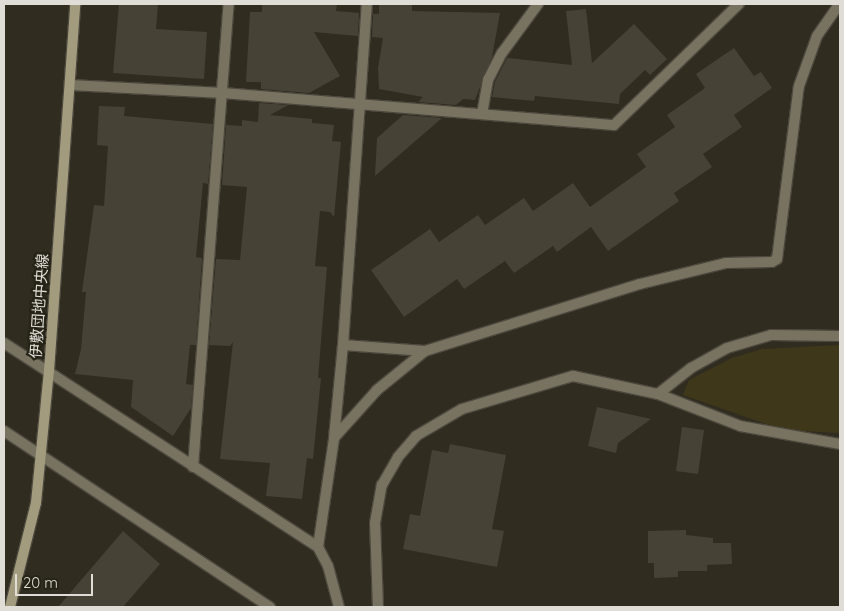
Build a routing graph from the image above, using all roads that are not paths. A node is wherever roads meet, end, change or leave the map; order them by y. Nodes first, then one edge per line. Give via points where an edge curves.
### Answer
1 (75, 4) edge
2 (229, 4) edge
3 (367, 4) edge
4 (538, 4) edge
5 (739, 4) edge
6 (839, 4) edge
7 (70, 85) junction
8 (223, 93) junction
9 (360, 104) junction
10 (482, 114) junction
11 (840, 336) edge
12 (4, 343) edge
13 (343, 346) junction
14 (425, 351) junction
15 (49, 372) junction
16 (658, 394) junction
17 (4, 432) edge
18 (334, 438) junction
19 (840, 444) edge
20 (41, 456) junction
21 (193, 467) junction
22 (318, 546) junction
23 (10, 607) edge
24 (270, 607) edge
25 (339, 607) edge
26 (378, 607) edge

1 - 7 street, 伊敷団地中央線
2 - 8 street
3 - 9 street
4 - 10 street via 502,52 488,80
5 - 10 street via 614,125
6 - 14 street via 817,36 799,86 777,259 772,262 726,263 640,284
7 - 8 street
7 - 15 street, 伊敷団地中央線
8 - 9 street
8 - 21 street
9 - 10 street
9 - 13 street
11 - 16 street via 771,335 727,348 691,368
12 - 15 street
13 - 14 street
13 - 18 street
14 - 18 street via 377,390
15 - 20 street, 伊敷団地中央線
15 - 21 street
16 - 19 street via 740,426
16 - 26 street via 573,376 462,409 416,436 398,457 382,485 376,523
17 - 20 street
18 - 22 street
20 - 23 street, 伊敷団地中央線 via 36,503
20 - 24 street
21 - 22 street
22 - 25 street via 328,566

